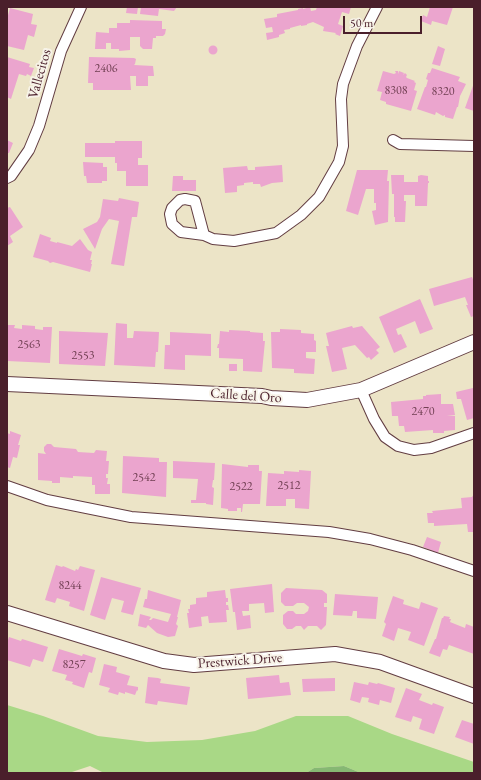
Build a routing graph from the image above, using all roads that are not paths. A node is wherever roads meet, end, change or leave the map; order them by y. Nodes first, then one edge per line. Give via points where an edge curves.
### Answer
1 (81, 7) edge
2 (377, 7) edge
3 (393, 140) dead end
4 (474, 146) edge
5 (7, 178) edge
6 (204, 235) dead end
7 (474, 342) edge
8 (7, 384) edge
9 (361, 390) junction
10 (474, 433) edge
11 (7, 486) edge
12 (474, 571) edge
13 (7, 613) edge
14 (474, 696) edge

1 - 5 street, Vallecitos via 61,51 39,126 29,150
2 - 6 street via 357,46 343,84 343,146 339,162 319,197 301,215 276,233 234,241 213,239
3 - 4 street via 400,144
7 - 9 street, Calle del Oro
8 - 9 street, Calle del Oro via 306,400
9 - 10 street via 385,437 398,446 414,450 431,448
11 - 12 street via 47,500 131,517 329,532 370,539
13 - 14 street, Prestwick Drive via 164,661 194,666 335,654 380,662

